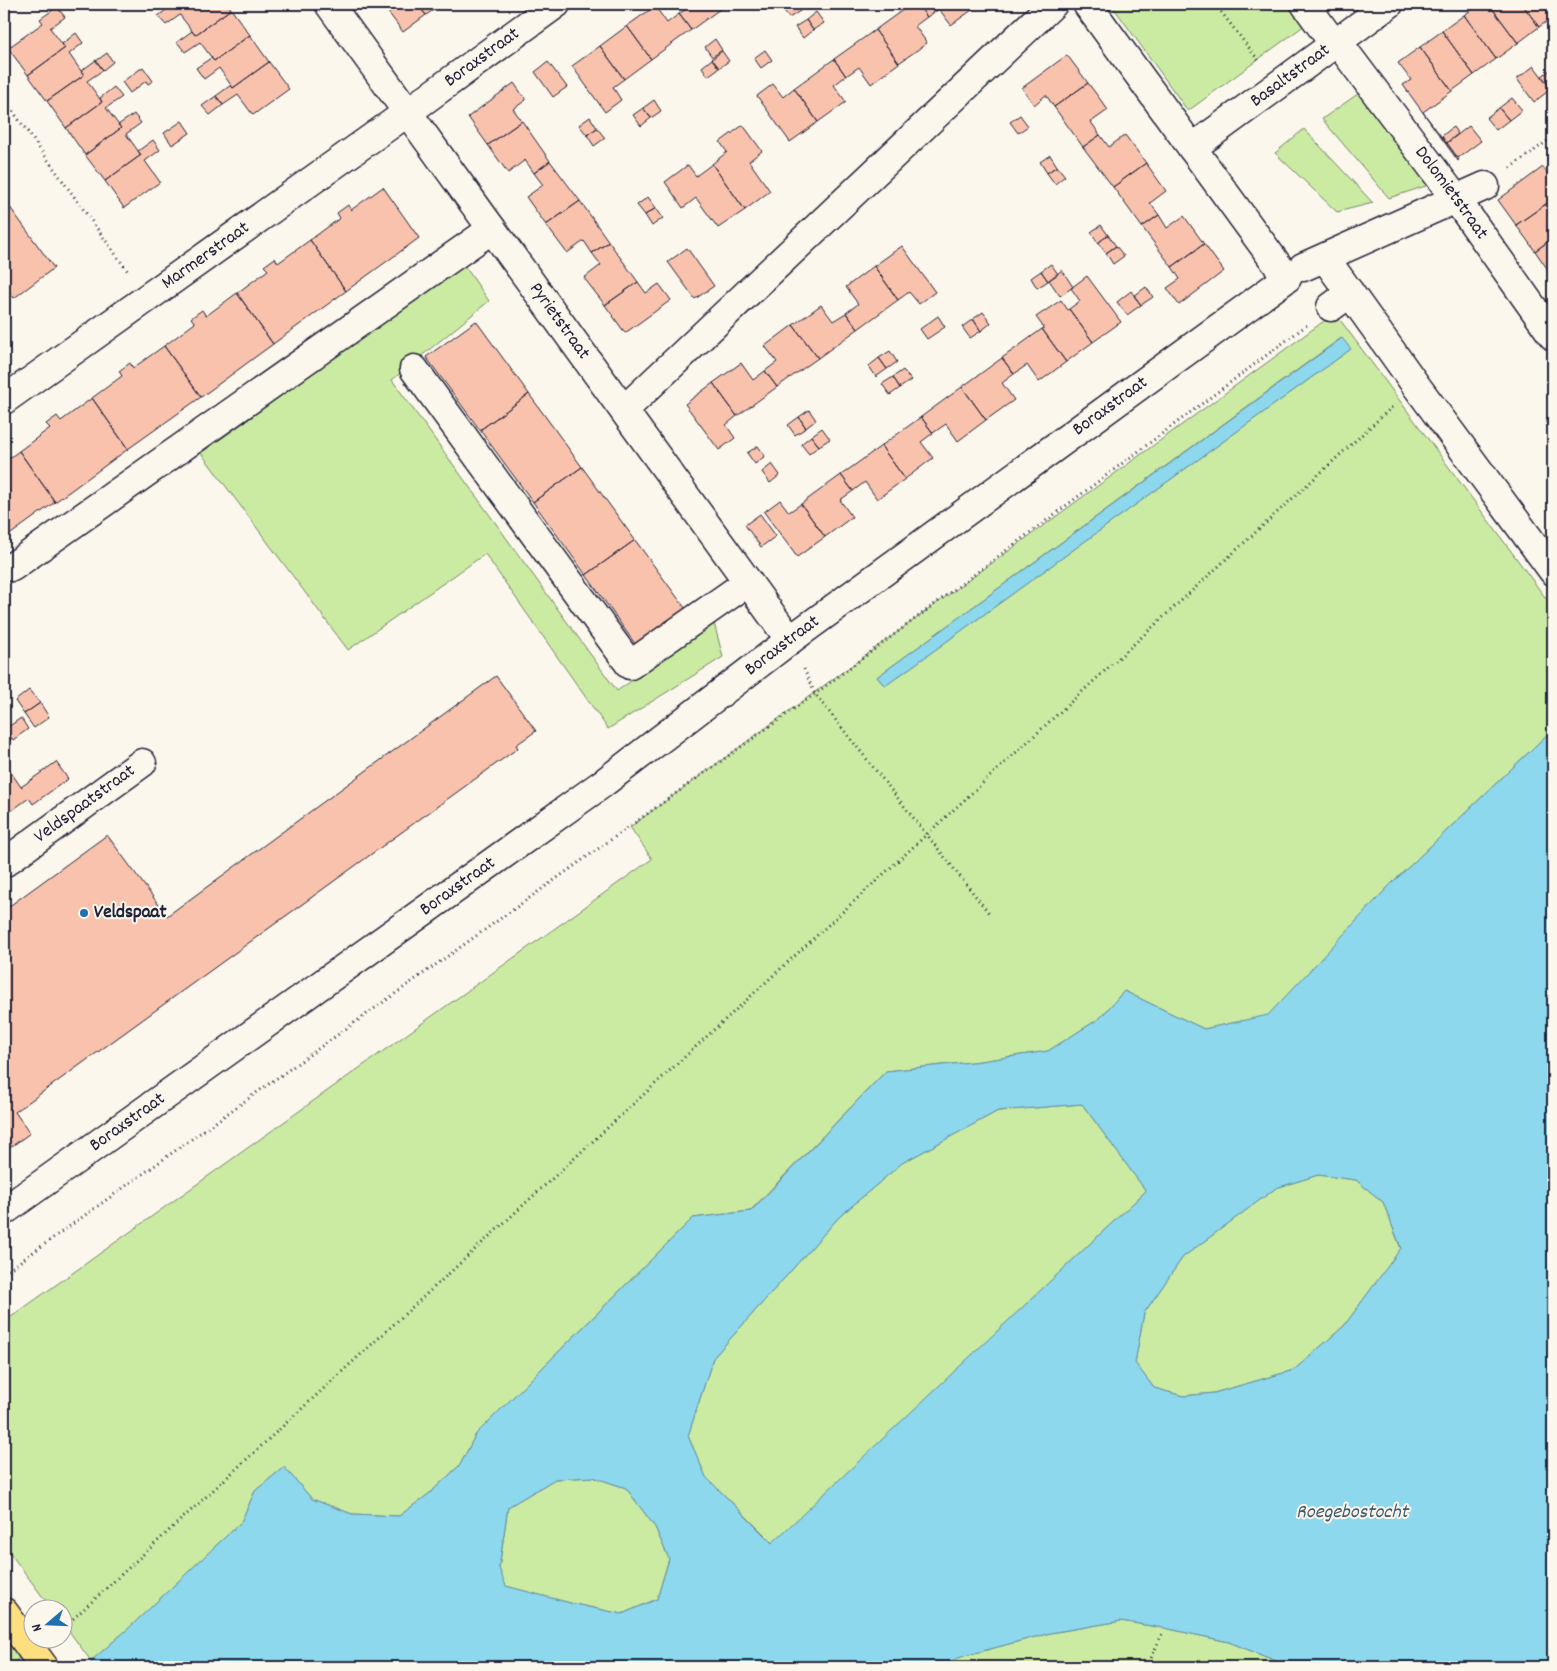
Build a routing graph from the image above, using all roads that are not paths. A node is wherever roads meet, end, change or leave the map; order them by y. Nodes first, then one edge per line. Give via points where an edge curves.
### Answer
1 (329, 4) edge
2 (556, 4) edge
3 (1053, 4) edge
4 (1087, 4) edge
5 (1305, 4) edge
6 (1389, 4) edge
7 (1340, 48) junction
8 (408, 112) junction
9 (1192, 148) junction
10 (1486, 186) road end
11 (1456, 199) junction
12 (492, 229) junction
13 (1553, 336) edge
14 (414, 369) dead end
15 (4, 400) edge
16 (624, 410) junction
17 (12, 567) dead end
18 (1553, 571) edge
19 (748, 582) junction
20 (790, 640) junction
21 (142, 763) dead end
22 (4, 863) edge
23 (4, 1211) edge
24 (4, 1612) edge
25 (44, 1667) edge

1 - 8 street, Pyrietstraat
2 - 8 street, Boraxstraat
3 - 16 street
4 - 9 street, Boraxstraat
5 - 7 street, Dolomietstraat
6 - 7 street, Basaltstraat
7 - 9 street, Basaltstraat via 1277,86
7 - 11 street, Dolomietstraat
8 - 12 street, Pyrietstraat
8 - 15 street, Marmerstraat
9 - 20 street, Boraxstraat via 1287,278
10 - 11 street
11 - 13 street, Dolomietstraat
11 - 18 street via 1314,263 1408,391
12 - 16 street, Pyrietstraat
12 - 17 street
14 - 19 street via 630,665
16 - 19 street, Pyrietstraat
19 - 20 street, Pyrietstraat
20 - 23 street, Boraxstraat via 602,784
21 - 22 street, Veldspaatstraat
24 - 25 main road

